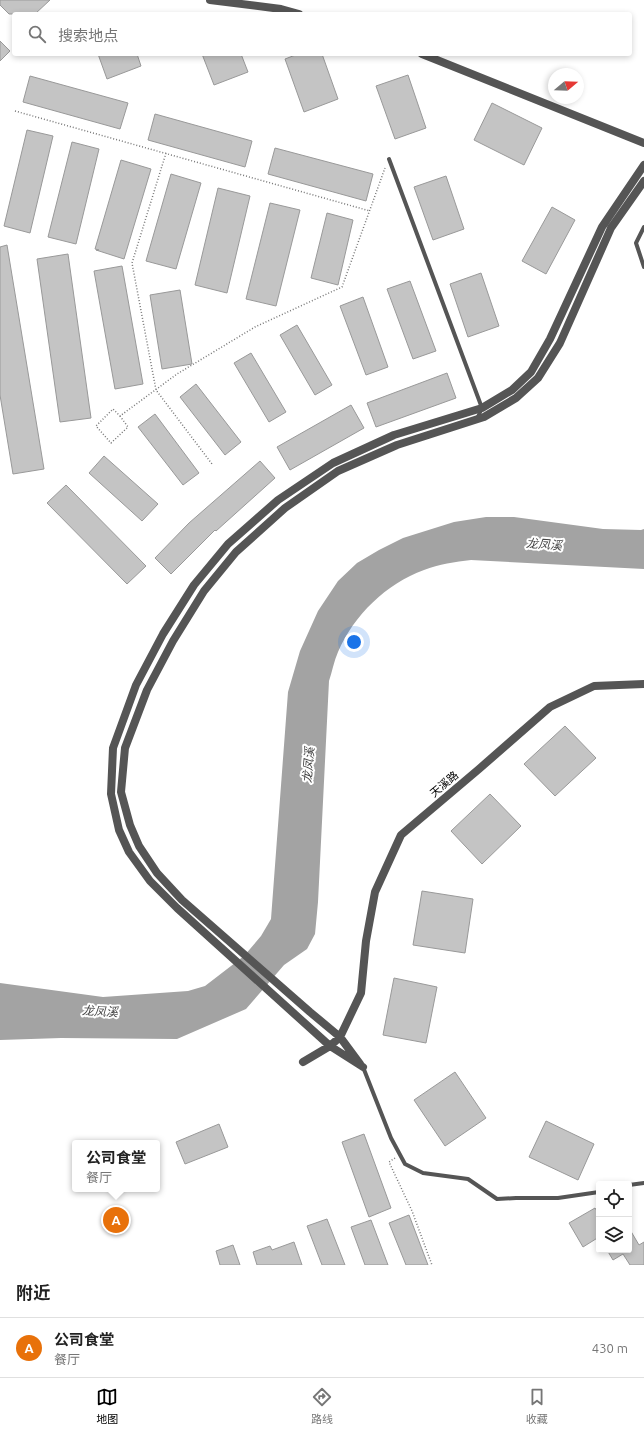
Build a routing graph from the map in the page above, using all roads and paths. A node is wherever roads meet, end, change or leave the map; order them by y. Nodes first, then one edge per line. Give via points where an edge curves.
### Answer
1 (210, 0) edge
2 (292, 12) edge
3 (427, 56) edge
4 (15, 111) dead end
5 (644, 143) edge
6 (166, 153) junction
7 (389, 159) joint
8 (644, 165) edge
9 (644, 182) edge
10 (370, 211) junction
11 (644, 227) edge
12 (644, 267) edge
13 (156, 390) junction
14 (482, 408) junction
15 (493, 412) junction
16 (120, 416) junction
17 (477, 420) junction
18 (212, 464) dead end
19 (644, 684) edge
20 (340, 1037) junction
21 (330, 1046) junction
22 (303, 1062) dead end
23 (363, 1067) junction
24 (400, 1156) junction
25 (644, 1182) edge
26 (632, 1184) edge
27 (596, 1192) edge
28 (432, 1265) edge

1 - 2 street
3 - 5 street
4 - 6 path
6 - 10 path
6 - 13 path via 132,263
7 - 10 path
7 - 14 lane
8 - 14 street via 602,227 550,339 531,372 512,390
9 - 15 street via 611,228 560,343 538,378 516,398
10 - 13 path via 342,287 255,327
11 - 12 lane via 636,243
13 - 16 path
13 - 18 path
14 - 15 lane
14 - 17 lane
14 - 21 street via 394,435 333,463 278,500 233,539 194,585 164,634 136,685 113,748 111,794 119,830 129,852 150,881
15 - 17 street
16 - 16 path via 113,409 96,426 111,443 128,427
17 - 20 street via 397,445 338,472 285,508 236,552 204,591 173,642 147,690 125,748 121,792 139,846 158,873 182,900
19 - 20 street, 天溪路 via 594,686 550,707 401,835 376,892 366,941 361,993
20 - 21 street
20 - 23 street
21 - 22 street
21 - 23 street
23 - 24 lane
24 - 27 lane via 404,1164 423,1174 468,1179 497,1199 558,1198
24 - 28 path via 388,1162 412,1211
25 - 26 lane

